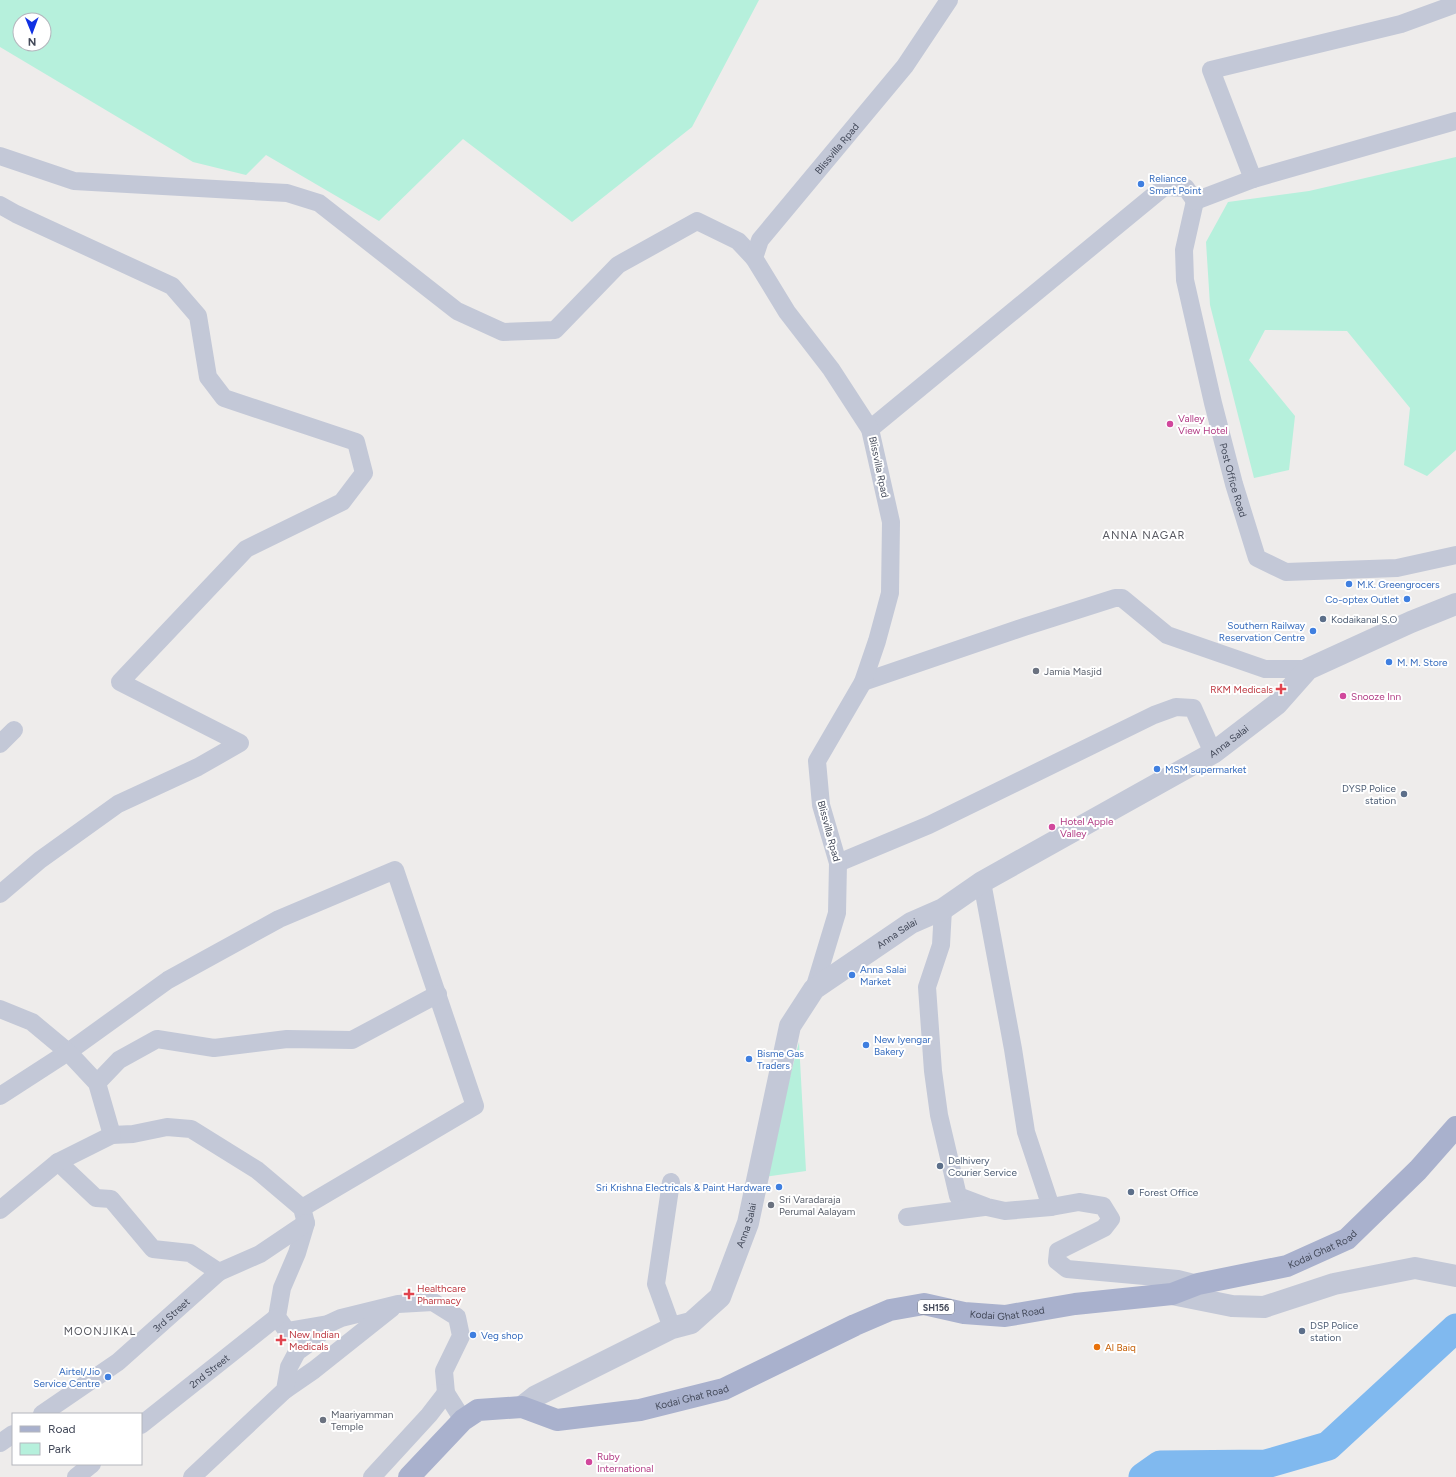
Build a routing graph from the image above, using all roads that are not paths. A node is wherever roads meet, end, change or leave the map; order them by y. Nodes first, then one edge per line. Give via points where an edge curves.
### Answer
1 (949, 0) edge
2 (1456, 4) edge
3 (1456, 121) edge
4 (0, 156) edge
5 (1253, 179) junction
6 (1195, 201) junction
7 (0, 204) edge
8 (754, 258) junction
9 (870, 429) junction
10 (1456, 555) edge
11 (1456, 604) edge
12 (1308, 669) junction
13 (863, 682) junction
14 (14, 730) dead end
15 (0, 744) edge
16 (1213, 753) junction
17 (838, 863) junction
18 (982, 882) junction
19 (0, 894) edge
20 (943, 909) junction
21 (814, 989) junction
22 (438, 994) junction
23 (0, 1009) edge
24 (68, 1052) junction
25 (97, 1083) junction
26 (0, 1096) edge
27 (1456, 1127) edge
28 (112, 1135) junction
29 (58, 1162) junction
30 (671, 1182) dead end
31 (987, 1207) junction
32 (1051, 1207) junction
33 (0, 1210) edge
34 (304, 1216) junction
35 (907, 1217) dead end
36 (219, 1272) junction
37 (1456, 1276) edge
38 (1198, 1284) junction
39 (1172, 1294) junction
40 (398, 1304) junction
41 (277, 1317) junction
42 (328, 1324) junction
43 (672, 1328) junction
44 (284, 1390) junction
45 (446, 1394) junction
46 (522, 1407) junction
47 (43, 1413) edge
48 (463, 1420) junction
49 (142, 1424) edge
50 (12, 1435) edge
51 (0, 1443) edge
52 (91, 1465) edge
53 (76, 1477) edge
54 (192, 1477) edge
55 (372, 1477) edge
56 (409, 1477) edge

1 - 8 street, Blissvilla Rpad via 905,66 760,240
2 - 5 street via 1401,24 1211,70
3 - 5 street
4 - 8 street via 74,181 287,193 319,202 457,310 503,332 555,330 618,265 697,222 738,241
5 - 6 street
6 - 9 street via 1186,188 1164,187
6 - 10 street, Post Office Road via 1184,250 1185,280 1213,403 1257,558 1286,572 1397,568
7 - 19 street via 16,214 172,286 198,316 208,376 224,398 356,442 364,474 342,502 246,549 120,682 240,743 198,767 118,804 40,860
8 - 9 street, Blissvilla Rpad via 787,312 831,369
9 - 13 street, Blissvilla Rpad via 891,522 890,592
11 - 12 street, Anna Salai via 1410,622
12 - 13 street via 1265,669 1167,635 1122,598 1114,598 1024,626
12 - 16 street, Anna Salai via 1277,704
13 - 17 street, Blissvilla Rpad via 817,761 821,805
14 - 15 street
16 - 17 street via 1193,708 1176,707 1154,715 929,824
16 - 18 street, Anna Salai
17 - 21 street, Blissvilla Rpad via 837,913
18 - 20 street, Anna Salai
18 - 32 street via 1026,1132
20 - 21 street, Anna Salai via 910,923
20 - 31 street via 941,945 927,987 939,1115 958,1196
21 - 43 street, Anna Salai via 790,1026 748,1223 720,1297 691,1323
22 - 24 street via 395,870 279,919 175,976
22 - 25 street via 352,1040 287,1038 214,1048 157,1039 119,1060
22 - 34 street, 3rd Street via 475,1106
23 - 24 street via 32,1022
24 - 25 street
24 - 26 street
25 - 28 street
27 - 38 main road, Kodai Ghat Road / SH156 via 1418,1170 1347,1239 1287,1266
28 - 29 street
28 - 34 street via 133,1134 167,1127 191,1129 257,1170
29 - 33 street
29 - 36 street via 96,1198 111,1199 154,1249 190,1253
30 - 43 street via 656,1284
31 - 32 street via 1005,1210
31 - 35 street
32 - 38 street via 1079,1202 1103,1206 1111,1219 1104,1228 1058,1251 1057,1260 1067,1269 1178,1279
34 - 36 street, 3rd Street via 260,1254
34 - 41 street via 296,1253 282,1288
36 - 47 street, 3rd Street via 118,1362
37 - 39 street via 1415,1268 1334,1284 1264,1307 1232,1306
38 - 39 main road, Kodai Ghat Road / SH156
39 - 46 main road, Kodai Ghat Road / SH156 via 1075,1304 1005,1316 964,1313 924,1304 890,1310 724,1389 640,1410 557,1420
40 - 42 street via 341,1318
40 - 44 street via 314,1370
40 - 45 street via 433,1302 457,1317 461,1336 444,1371
41 - 42 street via 287,1331
41 - 49 street, 2nd Street
42 - 44 street via 315,1339 297,1352 289,1367
43 - 46 street, Anna Salai via 536,1396
44 - 54 street
45 - 48 street
45 - 55 street
46 - 48 main road, Kodai Ghat Road / SH156 via 478,1410
48 - 56 main road, Kodai Ghat Road / SH156
50 - 51 street
52 - 53 street

